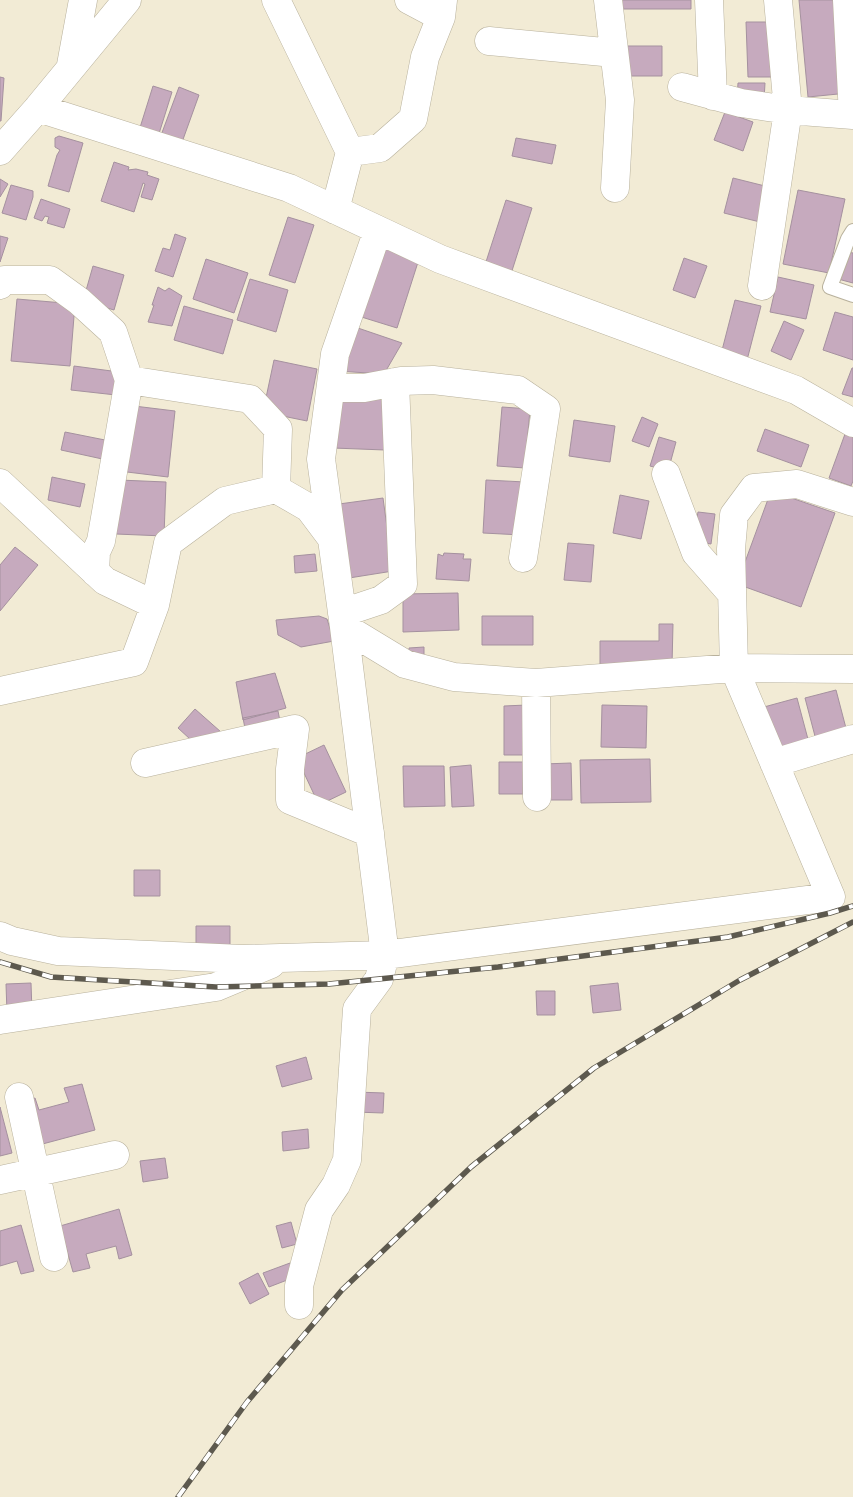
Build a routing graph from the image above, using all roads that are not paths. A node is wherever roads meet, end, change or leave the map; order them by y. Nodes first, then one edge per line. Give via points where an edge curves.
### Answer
1 (83, 0) edge
2 (127, 0) edge
3 (276, 0) edge
4 (409, 0) edge
5 (608, 0) edge
6 (709, 0) edge
7 (778, 0) edge
8 (847, 0) edge
9 (442, 9) edge
10 (489, 41) dead end
11 (614, 53) junction
12 (71, 68) junction
13 (682, 87) dead end
14 (713, 96) junction
15 (38, 108) junction
16 (788, 110) junction
17 (853, 115) edge
18 (0, 151) edge
19 (350, 152) junction
20 (616, 188) dead end
21 (335, 210) junction
22 (378, 230) junction
23 (853, 231) edge
24 (0, 285) edge
25 (762, 286) dead end
26 (853, 295) edge
27 (129, 380) junction
28 (395, 382) junction
29 (331, 388) junction
30 (853, 423) edge
31 (666, 474) dead end
32 (0, 483) edge
33 (276, 489) junction
34 (853, 502) edge
35 (331, 537) junction
36 (523, 558) dead end
37 (95, 572) junction
38 (732, 594) junction
39 (154, 605) junction
40 (343, 620) junction
41 (734, 668) junction
42 (853, 668) edge
43 (536, 683) junction
44 (0, 691) edge
45 (853, 740) edge
46 (145, 763) dead end
47 (774, 763) junction
48 (537, 797) dead end
49 (370, 833) junction
50 (0, 936) edge
51 (386, 955) junction
52 (286, 958) junction
53 (0, 1020) edge
54 (18, 1097) dead end
55 (115, 1155) dead end
56 (36, 1173) junction
57 (0, 1180) edge
58 (54, 1257) dead end
59 (299, 1305) dead end

1 - 12 street
2 - 12 street
3 - 19 street
4 - 9 street
5 - 11 street
6 - 14 street
7 - 16 street
8 - 17 street
9 - 19 street via 425,57 412,119 380,148
10 - 11 street
11 - 20 street via 620,100
12 - 15 street
13 - 14 street
14 - 16 street
15 - 18 street
15 - 21 street via 289,188
16 - 17 street
16 - 25 street
19 - 21 street
21 - 22 street
22 - 29 street via 336,354
22 - 30 street via 440,259 796,390
23 - 26 lane via 830,287
24 - 27 street via 4,280 50,280 79,301 114,332
27 - 33 street via 250,399 278,429
27 - 37 street via 101,541 96,552
28 - 29 street via 364,388
28 - 36 street via 434,380 518,390 546,409
28 - 40 street via 403,584
29 - 35 street via 321,459
31 - 38 street via 696,553
32 - 37 street
33 - 35 street via 309,508
33 - 39 street via 225,501 168,543
34 - 38 street via 797,484 754,488 734,515
35 - 40 street
37 - 39 street via 105,581
38 - 41 street
39 - 44 street via 134,662
40 - 43 street via 405,664 454,677
40 - 49 street
41 - 42 street
41 - 43 street
41 - 47 street
43 - 48 street
45 - 47 street
46 - 49 street via 295,729 290,800
47 - 51 street via 831,897
49 - 51 street
50 - 52 street via 58,951 242,960
51 - 52 street
51 - 59 street via 379,979 357,1009 347,1160 336,1185 319,1210 299,1286
52 - 53 street via 216,987
54 - 56 street
55 - 56 street
56 - 57 street
56 - 58 street

